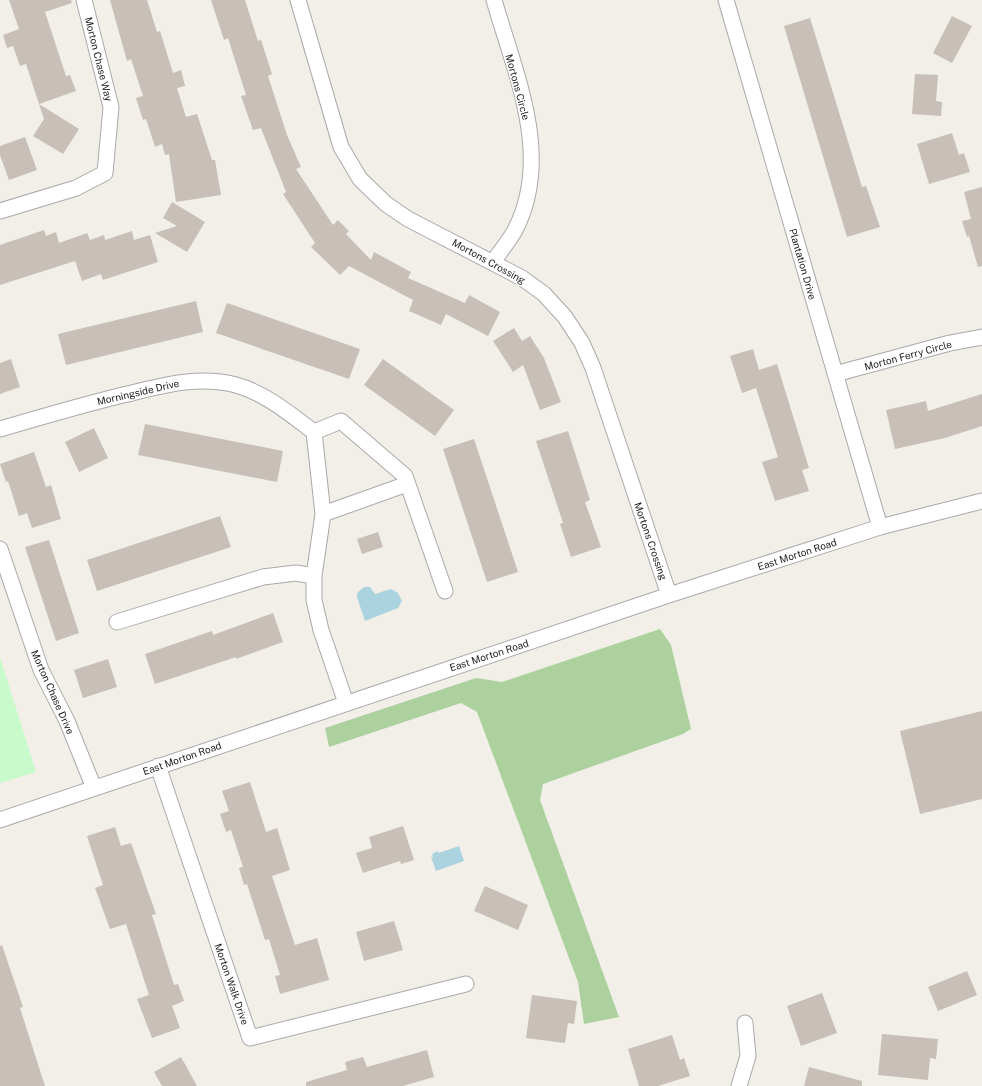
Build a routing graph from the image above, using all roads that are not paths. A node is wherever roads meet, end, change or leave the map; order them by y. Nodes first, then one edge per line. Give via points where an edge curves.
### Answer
1 (84, 0) edge
2 (298, 0) edge
3 (494, 0) edge
4 (726, 0) edge
5 (0, 211) edge
6 (493, 262) junction
7 (982, 337) edge
8 (835, 374) junction
9 (0, 429) edge
10 (314, 432) junction
11 (408, 484) junction
12 (982, 501) edge
13 (323, 514) junction
14 (880, 527) junction
15 (0, 549) edge
16 (314, 576) junction
17 (445, 590) dead end
18 (669, 595) junction
19 (117, 622) dead end
20 (346, 703) junction
21 (158, 766) junction
22 (94, 788) junction
23 (0, 820) edge
24 (466, 984) dead end
25 (745, 1024) dead end
26 (738, 1086) edge

1 - 5 street, Morton Chase Way via 111,108 105,173 76,188
2 - 6 street, Mortons Crossing via 341,147 360,179 386,204 408,219
3 - 6 street, Mortons Circle via 528,118 532,158 528,194 517,224
4 - 8 street, Plantation Drive
6 - 18 street, Mortons Crossing via 544,294 565,317 582,343 593,368
7 - 8 street, Morton Ferry Circle
8 - 14 street, Plantation Drive
9 - 10 street, Morningside Drive via 90,403 176,383 210,380 238,386 256,394 280,406
10 - 11 street via 341,422 404,476
10 - 13 street
11 - 13 street
11 - 17 street
12 - 14 street, East Morton Road
13 - 16 street
14 - 18 street, East Morton Road
15 - 22 street, Morton Chase Drive via 41,670 67,721
16 - 19 street via 296,573 263,577
16 - 20 street via 314,600 321,630
18 - 20 street, East Morton Road
20 - 21 street, East Morton Road
21 - 22 street, East Morton Road
21 - 24 street, Morton Walk Drive via 250,1038
22 - 23 street, East Morton Road
25 - 26 street via 748,1056

